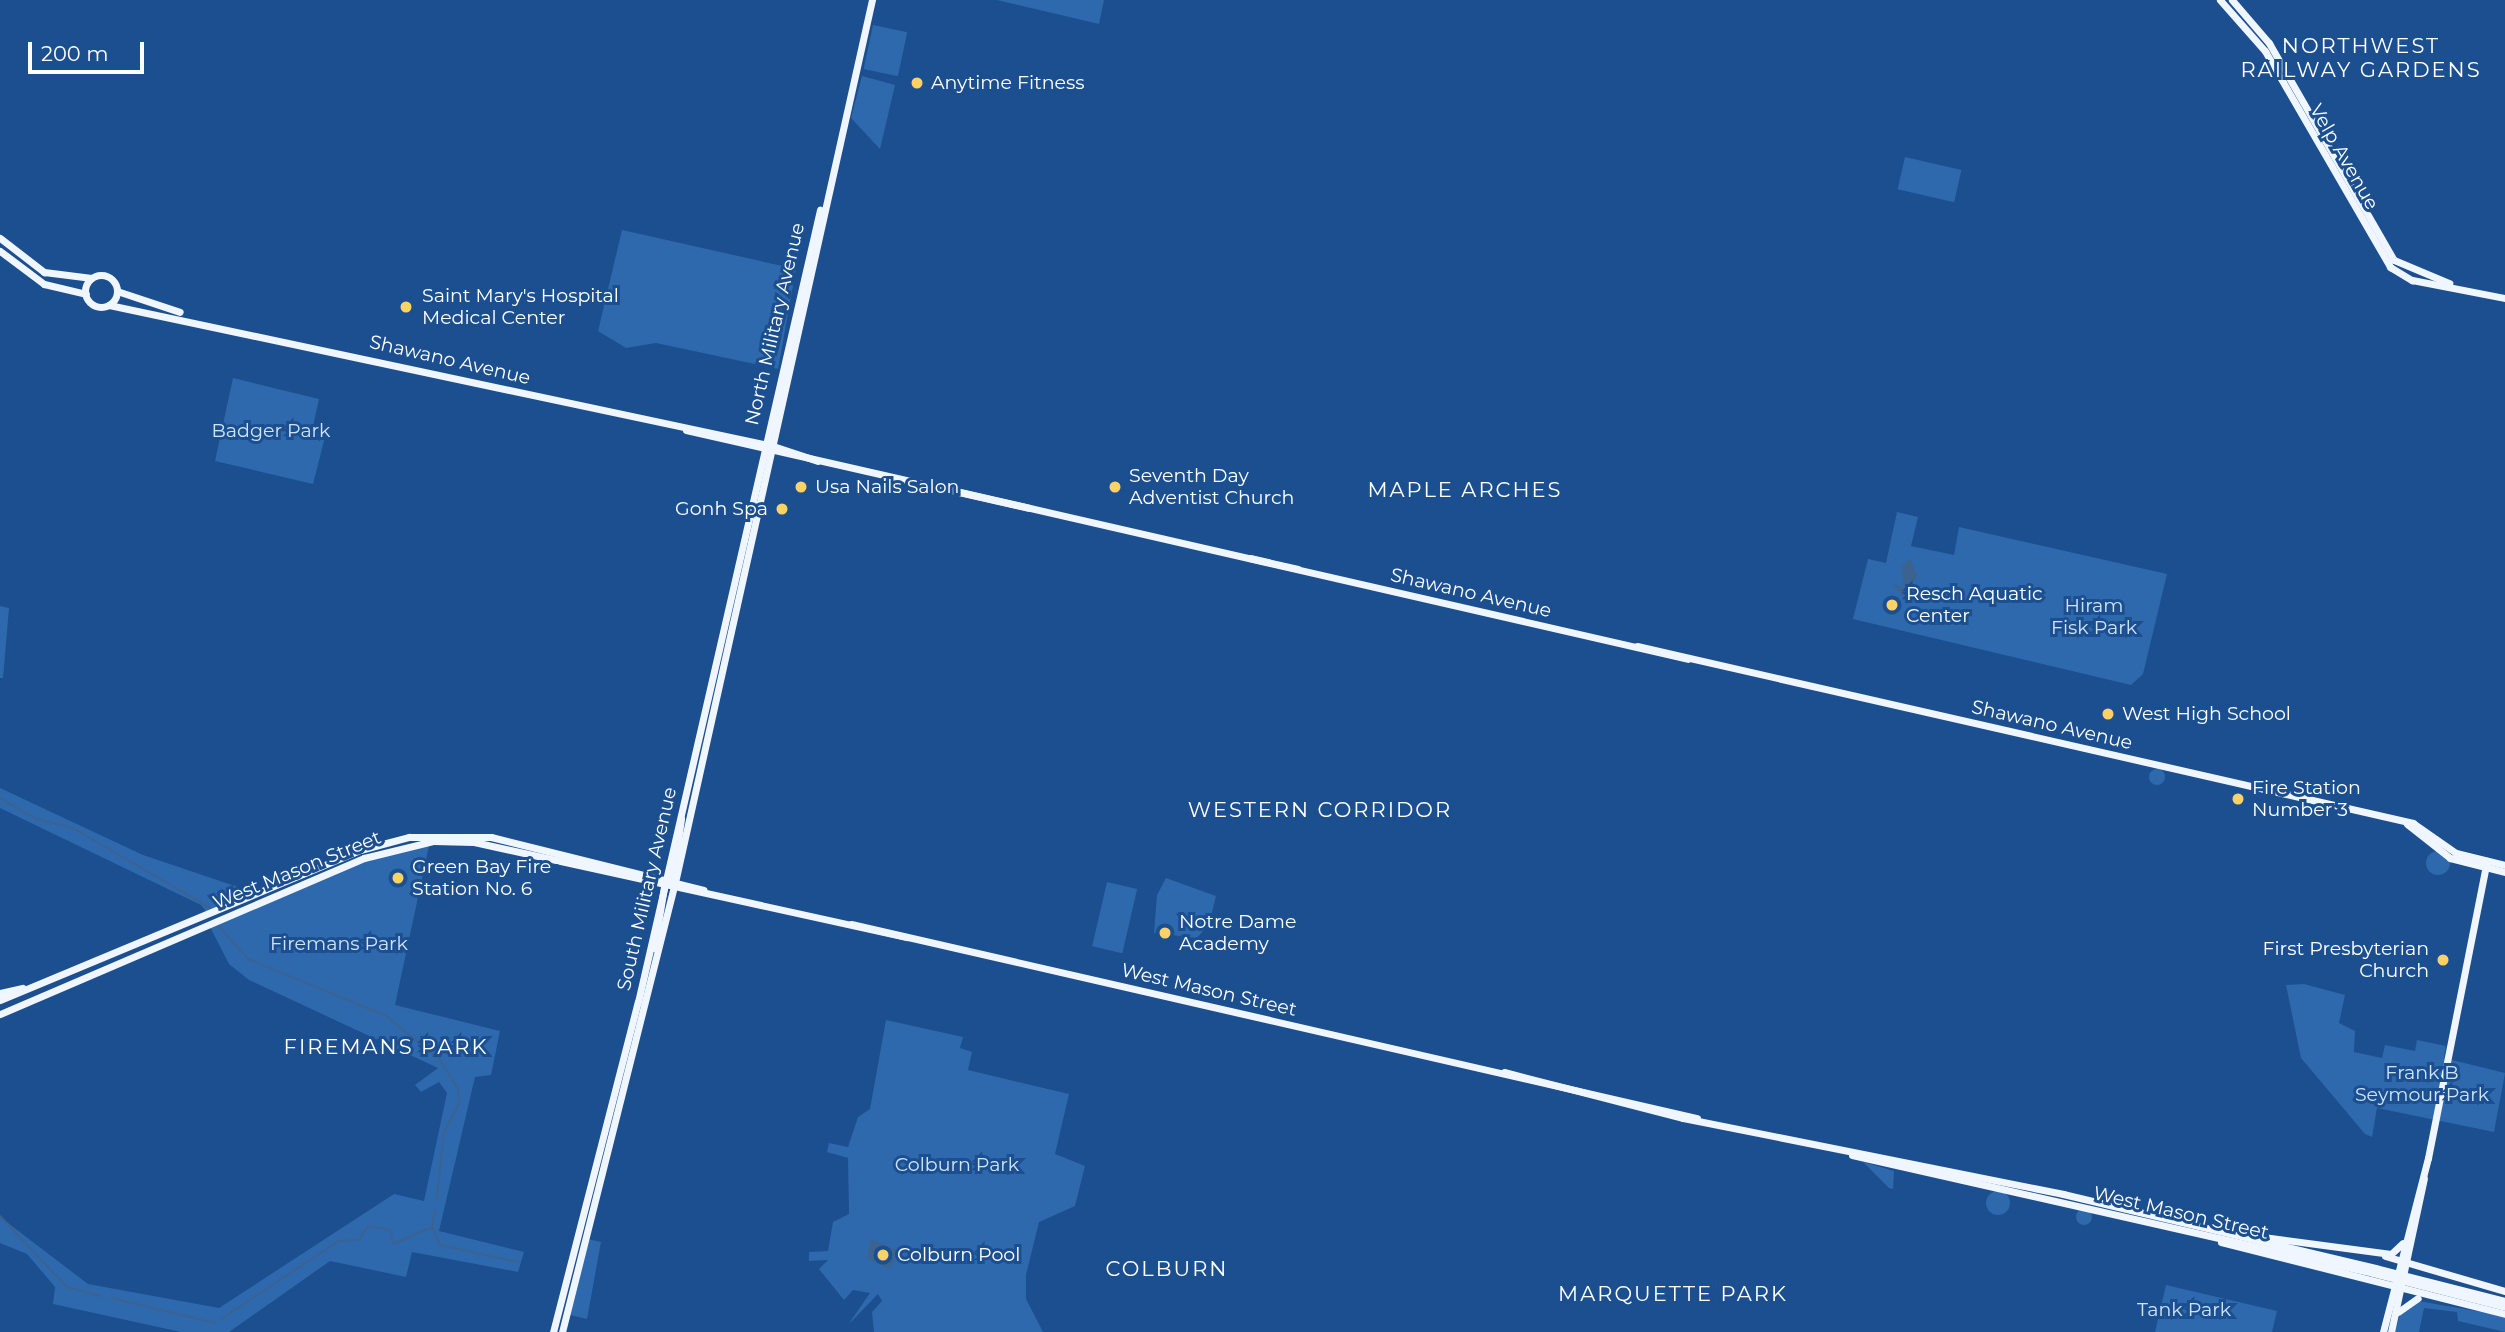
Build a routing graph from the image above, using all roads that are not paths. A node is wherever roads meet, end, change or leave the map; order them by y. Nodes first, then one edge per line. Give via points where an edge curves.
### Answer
1 (872, 0) edge
2 (2220, 0) edge
3 (2232, 0) edge
4 (823, 206) junction
5 (0, 238) edge
6 (0, 251) edge
7 (2390, 262) junction
8 (92, 278) junction
9 (117, 291) junction
10 (86, 294) junction
11 (2505, 298) edge
12 (109, 304) junction
13 (207, 321) junction
14 (768, 448) junction
15 (2486, 864) junction
16 (2505, 865) edge
17 (2505, 872) edge
18 (668, 882) junction
19 (40, 984) junction
20 (0, 993) edge
21 (0, 1000) edge
22 (0, 1014) edge
23 (2424, 1174) junction
24 (2185, 1226) junction
25 (2404, 1242) junction
26 (2359, 1250) junction
27 (2404, 1260) junction
28 (2374, 1270) junction
29 (2397, 1290) junction
30 (2505, 1291) edge
31 (2429, 1298) junction
32 (2505, 1301) edge
33 (2505, 1307) edge
34 (2505, 1314) edge
35 (2394, 1319) junction
36 (554, 1332) edge
37 (562, 1332) edge
38 (2383, 1332) edge
39 (2391, 1332) edge

1 - 4 main road, North Military Avenue
2 - 7 main road, Velp Avenue via 2260,43
3 - 7 main road, Velp Avenue via 2269,43
4 - 14 main road, North Military Avenue
4 - 14 main road, North Military Avenue via 778,381
5 - 8 main road via 44,272
6 - 10 main road via 44,284
7 - 11 main road
8 - 9 main road via 108,276
8 - 10 main road
9 - 12 main road
9 - 13 main road, Shawano Avenue
10 - 12 main road via 94,305
12 - 13 main road, Shawano Avenue
13 - 14 main road, Shawano Avenue
14 - 15 main road, Shawano Avenue via 2407,824 2451,858
14 - 18 main road, South Military Avenue via 683,800
14 - 18 main road, South Military Avenue via 755,523
15 - 16 main road
15 - 17 main road
15 - 23 main road
18 - 19 main road, West Mason Street via 473,834 409,836 360,850
18 - 22 main road, West Mason Street via 474,842 411,844 364,858
18 - 24 main road, West Mason Street
18 - 36 main road, South Military Avenue
18 - 37 main road, South Military Avenue via 652,973
19 - 20 main road
19 - 21 main road, West Mason Street
23 - 25 main road
23 - 27 main road
24 - 26 main road
24 - 28 main road, West Mason Street
24 - 29 main road
25 - 26 main road via 2393,1253
25 - 27 main road
26 - 27 main road
27 - 29 main road
27 - 30 main road
28 - 32 main road, West Mason Street, bridge
28 - 33 main road, West Mason Street, bridge
29 - 31 main road
29 - 35 main road
29 - 38 main road
31 - 34 main road
31 - 35 main road via 2408,1299
35 - 39 main road

